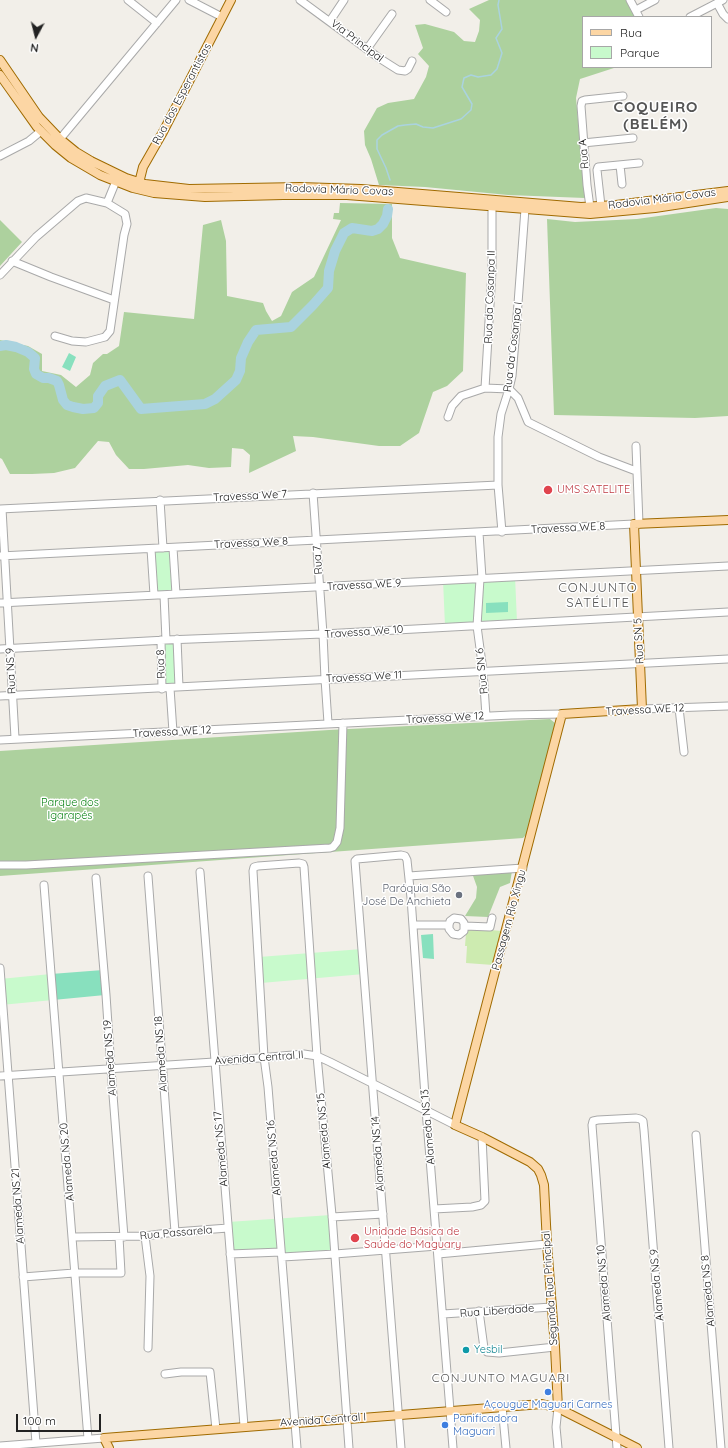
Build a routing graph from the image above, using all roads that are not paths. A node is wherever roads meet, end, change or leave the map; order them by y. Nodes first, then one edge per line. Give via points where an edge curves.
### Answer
1 (128, 0) edge
2 (176, 0) edge
3 (189, 0) edge
4 (231, 0) edge
5 (300, 0) edge
6 (344, 0) edge
7 (430, 0) edge
8 (630, 0) edge
9 (655, 0) edge
10 (720, 2) edge
11 (446, 12) dead end
12 (392, 14) dead end
13 (637, 14) edge
14 (692, 16) edge
15 (222, 17) junction
16 (728, 19) edge
17 (330, 21) junction
18 (157, 23) junction
19 (367, 49) junction
20 (0, 60) edge
21 (412, 61) dead end
22 (0, 75) edge
23 (623, 96) dead end
24 (41, 131) junction
25 (633, 138) dead end
26 (60, 139) junction
27 (583, 143) junction
28 (0, 156) edge
29 (639, 163) dead end
30 (620, 164) junction
31 (116, 181) junction
32 (622, 184) dead end
33 (139, 186) junction
34 (728, 191) edge
35 (728, 197) edge
36 (107, 203) junction
37 (492, 206) junction
38 (601, 206) junction
39 (590, 207) junction
40 (525, 209) junction
41 (12, 261) junction
42 (0, 275) edge
43 (114, 300) junction
44 (55, 336) dead end
45 (485, 388) junction
46 (509, 389) junction
47 (448, 417) dead end
48 (636, 446) dead end
49 (636, 471) junction
50 (498, 485) junction
51 (313, 493) junction
52 (160, 500) junction
53 (1, 509) edge
54 (728, 520) edge
55 (636, 524) junction
56 (502, 532) junction
57 (479, 533) junction
58 (317, 539) junction
59 (163, 548) junction
60 (173, 548) junction
61 (151, 549) junction
62 (2, 556) edge
63 (728, 566) edge
64 (636, 571) junction
65 (481, 579) junction
66 (320, 587) junction
67 (176, 594) junction
68 (154, 595) junction
69 (164, 595) junction
70 (4, 603) edge
71 (728, 612) edge
72 (638, 617) junction
73 (477, 626) junction
74 (323, 634) junction
75 (177, 639) junction
76 (163, 640) junction
77 (10, 648) junction
78 (0, 649) edge
79 (728, 659) edge
80 (640, 663) junction
81 (483, 671) junction
82 (325, 679) junction
83 (179, 687) junction
84 (162, 688) junction
85 (170, 688) junction
86 (12, 695) junction
87 (0, 696) edge
88 (728, 706) edge
89 (679, 708) junction
90 (642, 709) junction
91 (562, 714) junction
92 (486, 716) junction
93 (328, 723) junction
94 (343, 723) junction
95 (173, 732) junction
96 (15, 738) junction
97 (0, 740) edge
98 (684, 752) dead end
99 (356, 860) joint
100 (0, 865) edge
101 (254, 867) joint
102 (523, 868) junction
103 (200, 872) dead end
104 (148, 876) dead end
105 (408, 876) junction
106 (96, 878) dead end
107 (44, 885) dead end
108 (492, 918) dead end
109 (413, 925) junction
110 (449, 925) junction
111 (465, 926) junction
112 (0, 968) edge
113 (317, 1056) junction
114 (264, 1057) junction
115 (214, 1062) junction
116 (162, 1065) junction
117 (110, 1069) junction
118 (60, 1071) junction
119 (4, 1076) edge
120 (373, 1084) junction
121 (426, 1110) junction
122 (595, 1120) joint
123 (455, 1125) junction
124 (696, 1135) dead end
125 (482, 1137) junction
126 (538, 1169) joint
127 (434, 1208) junction
128 (383, 1214) junction
129 (332, 1217) junction
130 (228, 1228) junction
131 (175, 1232) junction
132 (145, 1236) junction
133 (73, 1237) junction
134 (122, 1237) junction
135 (547, 1244) junction
136 (437, 1246) junction
137 (386, 1250) junction
138 (230, 1254) junction
139 (282, 1254) junction
140 (335, 1254) junction
141 (438, 1254) junction
142 (74, 1273) junction
143 (23, 1277) junction
144 (552, 1307) junction
145 (479, 1311) junction
146 (443, 1314) junction
147 (555, 1347) junction
148 (148, 1348) dead end
149 (165, 1374) dead end
150 (502, 1406) junction
151 (558, 1408) junction
152 (450, 1410) junction
153 (398, 1414) junction
154 (347, 1419) junction
155 (294, 1422) junction
156 (244, 1426) junction
157 (216, 1429) junction
158 (104, 1438) junction
159 (116, 1438) junction
160 (617, 1438) junction
161 (88, 1439) junction
162 (36, 1443) junction
163 (48, 1445) edge
164 (0, 1446) edge
165 (109, 1448) edge
166 (112, 1448) edge
167 (297, 1448) edge
168 (349, 1448) edge
169 (401, 1448) edge
170 (453, 1448) edge
171 (506, 1448) edge
172 (558, 1448) edge
173 (618, 1448) edge
174 (637, 1448) edge
175 (669, 1448) edge
176 (721, 1448) edge

1 - 18 street
2 - 18 street
3 - 15 street
4 - 15 main road, Rua dos Esperantistas
5 - 17 street, Via Principal
6 - 17 street
7 - 11 street
8 - 13 street
9 - 13 street
10 - 14 street
10 - 16 street via 723,14
12 - 19 street
15 - 33 main road, Rua dos Esperantistas via 146,161
17 - 19 street, Via Principal
18 - 26 street
19 - 21 street, Via Principal via 400,71 408,69
20 - 26 main road, Rodovia Mário Covas via 39,117
22 - 24 main road, Rodovia Mário Covas
23 - 27 street, Rua A via 582,101
24 - 28 street via 29,141
24 - 31 main road, Rodovia Mário Covas via 71,158
25 - 27 street
26 - 33 main road, Rodovia Mário Covas via 91,161
27 - 39 street, Rua A
29 - 30 street
30 - 32 street
30 - 38 street via 597,170
31 - 33 main road, Rodovia Mário Covas
31 - 36 street
33 - 37 main road, Rodovia Mário Covas via 154,193 192,197 347,195
33 - 39 main road, Rodovia Mário Covas via 189,189 361,189
34 - 38 main road, Rodovia Mário Covas
35 - 40 main road, Rodovia Mário Covas via 590,214
36 - 41 street via 86,198 78,201
36 - 43 street via 122,211 128,224
37 - 40 main road, Rodovia Mário Covas
37 - 45 street, Rua da Cosanpa II via 492,271
38 - 39 main road, Rodovia Mário Covas
40 - 46 street, Rua da Cosanpa I
41 - 42 street
41 - 43 street
43 - 44 street via 110,331 105,337 86,342
45 - 46 street
45 - 47 street via 461,396 452,406
46 - 49 street via 518,398 528,422 599,457
46 - 50 street, Rua da Cosanpa I via 498,431
48 - 49 street
49 - 55 street
50 - 51 street, Travessa We 7
50 - 56 street, Rua da Cosanpa I
51 - 52 street, Travessa We 7
51 - 58 street, Rua 7
52 - 53 street, Travessa We 7
52 - 59 street
53 - 62 street, Rua NS 9
54 - 55 main road
55 - 56 street, Travessa WE 8
55 - 64 main road, Rua SN 5
56 - 57 street, Travessa We 8
57 - 58 street, Travessa We 8
57 - 65 street
58 - 60 street, Travessa We 8
58 - 66 street, Rua 7
59 - 60 street, Travessa We 8
59 - 61 street, Travessa We 8
60 - 67 street
61 - 62 street, Travessa We 8
61 - 68 street
62 - 70 street, Rua NS 9
63 - 64 street, Travessa WE 9
64 - 65 street, Travessa WE 9
64 - 72 main road, Rua SN 5
65 - 66 street, Travessa WE 9
65 - 73 street, Rua SN 6
66 - 67 street, Travessa WE 9
66 - 74 street, Rua 7
67 - 69 street, Travessa WE 9
68 - 69 street, Travessa WE 9
68 - 70 street, Travessa WE 9
69 - 76 street, Rua 8
70 - 77 street, Rua NS 9
71 - 72 street, Travessa We 10
72 - 73 street, Travessa We 10
72 - 80 main road, Rua SN 5
73 - 74 street, Travessa We 10
73 - 81 street, Rua SN 6
74 - 75 street, Travessa We 10
74 - 82 street, Rua 7
75 - 76 street, Travessa We 10
75 - 83 street, Rua 8
76 - 77 street, Travessa We 10
76 - 84 street, Rua 8
77 - 78 street, Travessa We 10
77 - 86 street, Rua NS 9
79 - 80 street, Travessa We 11
80 - 81 street, Travessa We 11
80 - 90 main road, Rua SN 5
81 - 82 street, Travessa We 11
81 - 92 street, Rua SN 6
82 - 83 street, Travessa We 11
82 - 93 street, Rua 7
83 - 85 street, Travessa We 11
84 - 85 street, Travessa We 11
84 - 86 street, Travessa We 11
85 - 95 street, Rua 8
86 - 87 street, Travessa We 11
86 - 96 street, Rua NS 9
88 - 89 street, Travessa WE 12
89 - 90 street, Travessa WE 12
89 - 98 street
90 - 91 main road, Travessa WE 12
91 - 92 street, Travessa We 12
91 - 102 main road, Passagem Rio Xingu
92 - 94 street, Travessa We 12
93 - 94 street, Travessa We 12
93 - 95 street, Travessa WE 12
94 - 100 street via 340,828 337,842 333,847
95 - 96 street, Travessa WE 12
96 - 97 street
99 - 105 street, Alameda NS 13 via 404,855 407,860
99 - 120 street, Alameda NS 14
101 - 113 street, Alameda NS 15 via 299,863 304,866
101 - 114 street, Alameda NS 16
102 - 105 street
102 - 123 main road, Passagem Rio Xingu
103 - 115 street, Alameda NS 17
104 - 116 street, Alameda NS 18
105 - 109 street, Alameda NS 13
106 - 117 street, Alameda NS 19
107 - 118 street, Alameda NS 20
108 - 111 street via 490,927
109 - 110 street
109 - 121 street, Alameda NS 13
110 - 111 street via 450,921 458,916
110 - 111 street via 453,934 459,935
112 - 119 street, Alameda NS 21
113 - 114 street, Avenida Central II via 292,1054
113 - 120 street, Avenida Central II
113 - 129 street, Alameda NS 15
114 - 115 street, Avenida Central II
114 - 139 street, Alameda NS 16
115 - 116 street, Avenida Central II
115 - 130 street, Alameda NS 17
116 - 117 street, Avenida Central II
116 - 131 street, Alameda NS 18
117 - 118 street, Avenida Central II
117 - 134 street, Alameda NS 19
118 - 119 street, Avenida Central II
118 - 133 street, Alameda NS 20
119 - 143 street, Alameda NS 21
120 - 121 street, Avenida Central II
120 - 128 street, Alameda NS 14
121 - 123 street, Avenida Central II
121 - 127 street, Alameda NS 13
122 - 160 street, Alameda NS 10 via 592,1125
122 - 175 street, Alameda NS 9 via 638,1118 643,1122
123 - 125 main road, Avenida Central II
124 - 176 street, Alameda NS 8
125 - 126 main road, Avenida Central II via 530,1162
125 - 127 street via 485,1201 481,1205
126 - 135 main road, Segunda Rua Principal via 543,1180
127 - 136 street, Alameda NS 13
128 - 129 street
128 - 137 street, Alameda NS 14
129 - 140 street, Alameda NS 15
130 - 131 street, Rua Passarela
130 - 138 street, Alameda NS 17
131 - 132 street, Rua Passarela
132 - 134 street, Rua Passarela
132 - 148 street via 150,1276
133 - 134 street, Rua Passarela
133 - 142 street, Alameda NS 20
134 - 142 street, Alameda NS 19 via 121,1273
135 - 141 street
135 - 144 main road, Segunda Rua Principal
136 - 137 street
136 - 141 street, Alameda NS 13
137 - 140 street
137 - 153 street, Alameda NS 14
138 - 139 street
138 - 156 street, Alameda NS 17
139 - 140 street
139 - 155 street, Alameda NS 16
140 - 154 street, Alameda NS 15
141 - 146 street, Alameda NS 13
142 - 143 street
142 - 161 street, Alameda NS 20
143 - 162 street, Alameda NS 21
144 - 145 street, Rua Liberdade
144 - 147 main road, Segunda Rua Principal
145 - 146 street, Rua Liberdade
145 - 147 street via 484,1348 487,1352
146 - 152 street, Alameda NS 13
147 - 151 main road, Segunda Rua Principal
149 - 157 street via 210,1372
150 - 151 main road, Avenida Central I via 542,1404
150 - 152 main road, Avenida Central I
150 - 171 street
151 - 160 main road, Avenida Central I
151 - 172 street
152 - 153 main road, Avenida Central I
152 - 170 street, Alameda NS 13
153 - 154 main road, Avenida Central I
153 - 169 street, Alameda NS 14
154 - 155 main road, Avenida Central I
154 - 168 street, Alameda NS 15
155 - 156 main road, Avenida Central I
155 - 167 street, Alameda NS 16
156 - 157 main road, Avenida Central I
157 - 159 main road, Avenida Central I
158 - 159 main road, Avenida Central I
158 - 161 street, Avenida Central I
158 - 165 main road
159 - 166 main road
160 - 173 street, Alameda NS 10
160 - 174 main road, Avenida Central I
161 - 163 street, Avenida Central I
162 - 163 street, Avenida Central I
162 - 164 street, Avenida Central I

